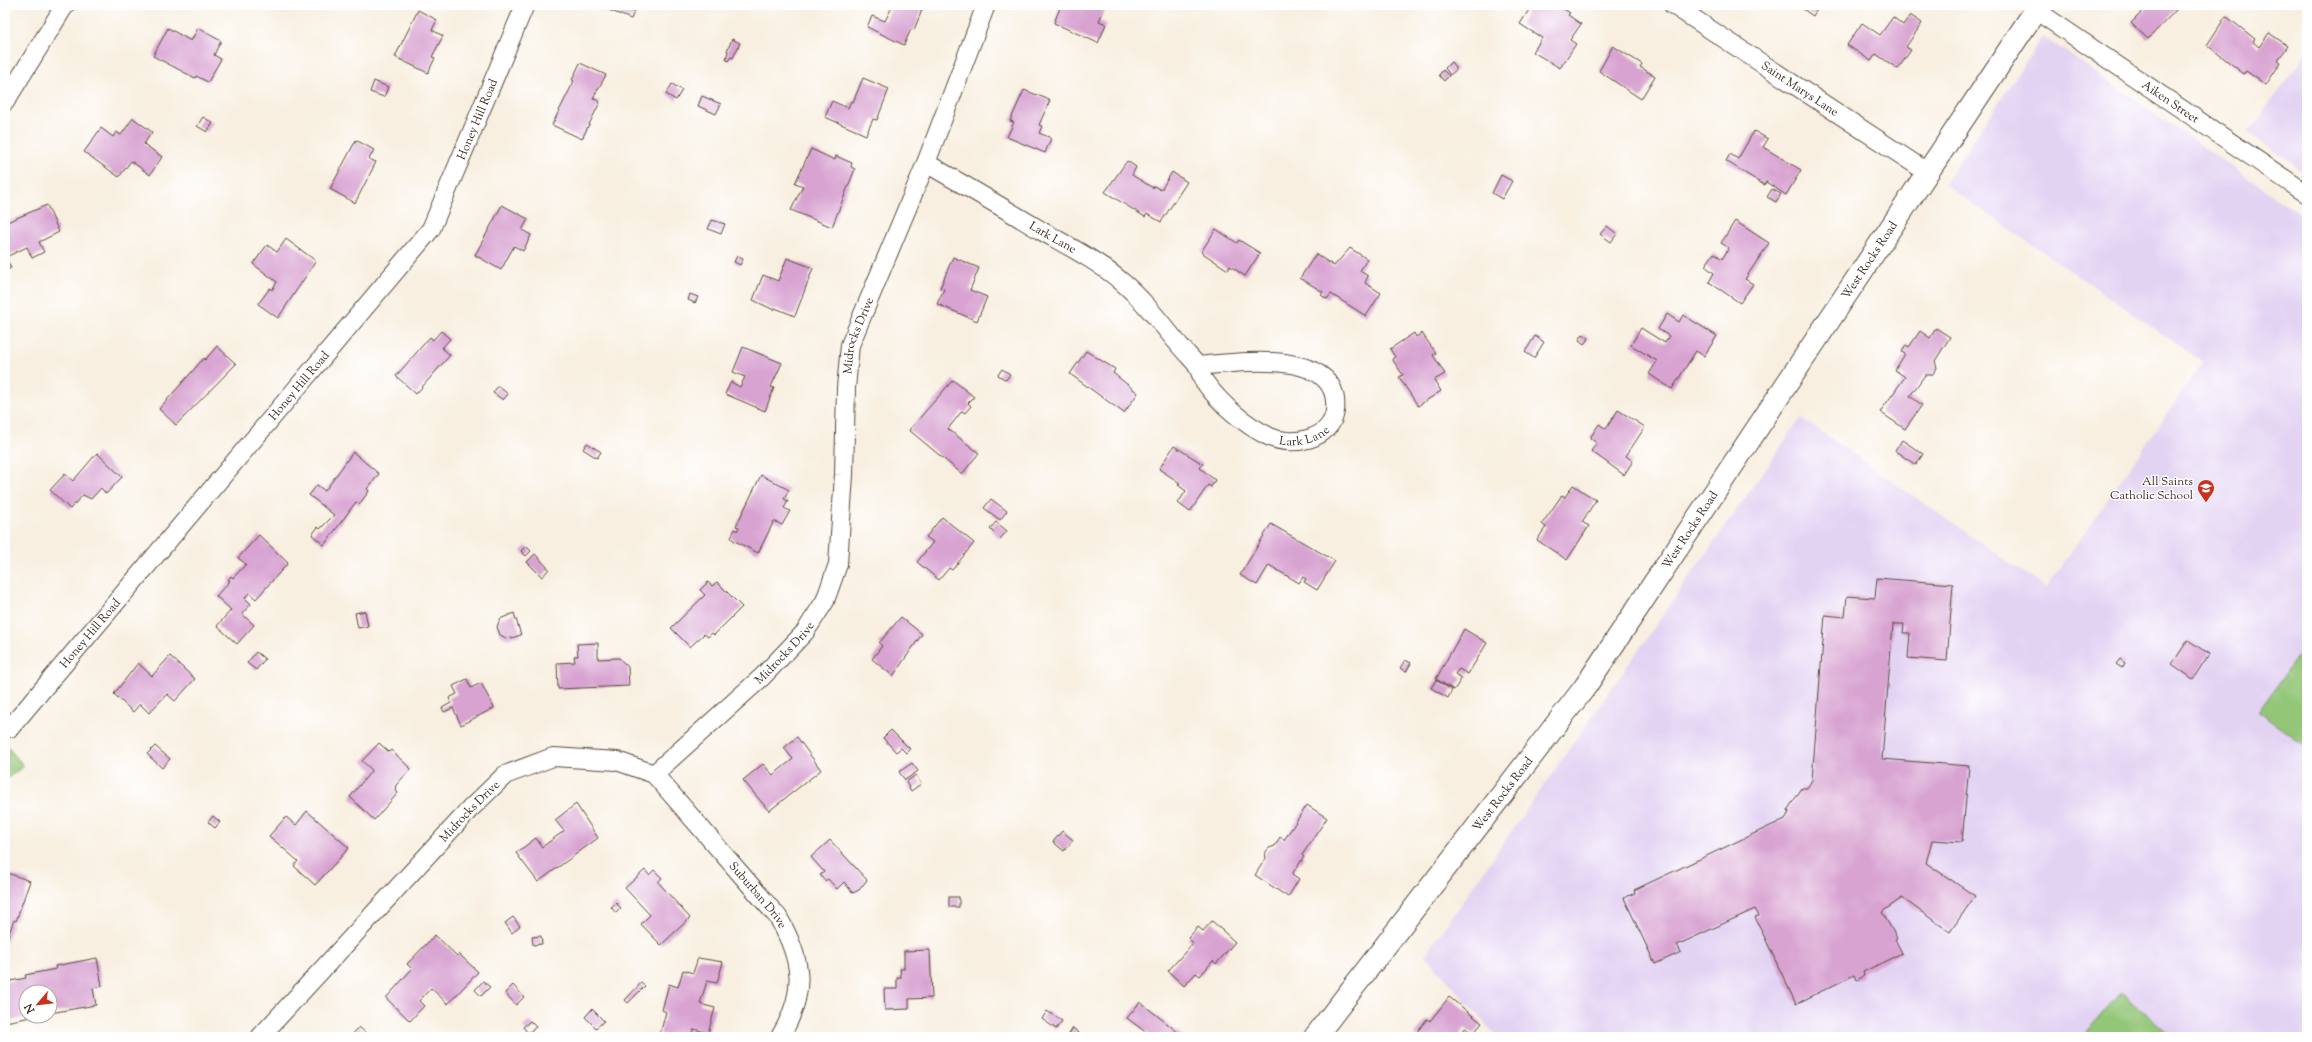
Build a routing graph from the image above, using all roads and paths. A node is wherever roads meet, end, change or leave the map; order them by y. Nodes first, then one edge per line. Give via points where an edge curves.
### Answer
1 (65, 5) edge
2 (525, 5) edge
3 (986, 5) edge
4 (1673, 5) edge
5 (2036, 7) edge
6 (5, 102) edge
7 (926, 163) junction
8 (1927, 172) junction
9 (2307, 194) edge
10 (1197, 366) junction
11 (10, 728) dead end
12 (654, 774) junction
13 (260, 1037) edge
14 (780, 1037) edge
15 (1315, 1037) edge

1 - 6 street
2 - 11 street, Honey Hill Road via 431,229
3 - 7 street, Midrocks Drive
4 - 8 street, Saint Marys Lane
5 - 8 main road, West Rocks Road
5 - 9 street, Aiken Street
7 - 10 street, Lark Lane via 1096,262 1123,282
7 - 12 street, Midrocks Drive via 850,345 838,564 825,601 805,632 762,677
8 - 15 main road, West Rocks Road via 1585,687
10 - 10 street, Lark Lane via 1218,399 1252,427 1271,438 1286,442 1302,441 1328,428 1334,418 1332,389 1324,377 1313,369 1294,364 1260,363
12 - 13 street, Midrocks Drive via 617,761 553,757 505,775 470,809
12 - 14 street, Suburban Drive via 778,917 791,941 800,977 792,1017

